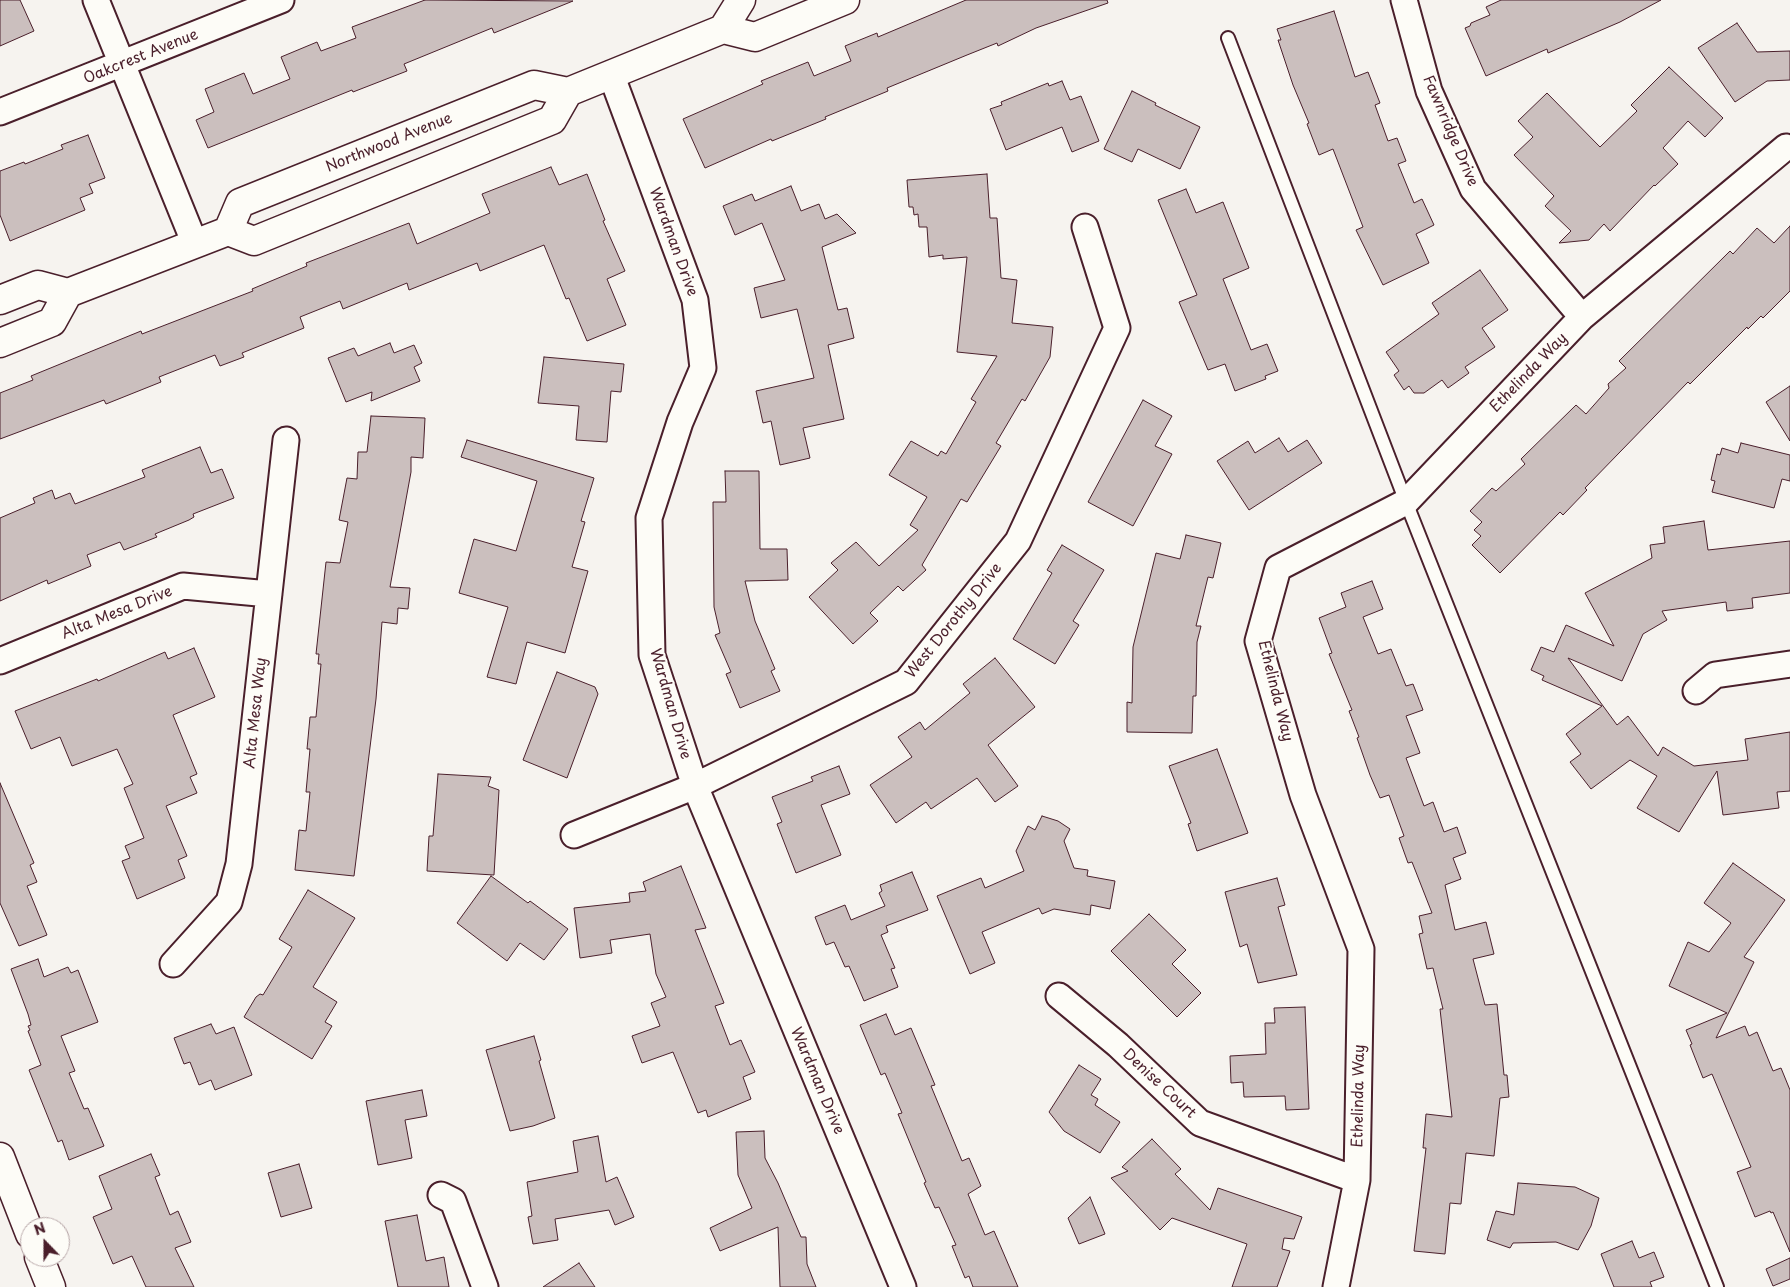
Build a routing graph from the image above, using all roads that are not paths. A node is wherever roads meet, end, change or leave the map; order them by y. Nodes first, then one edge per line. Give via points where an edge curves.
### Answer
1 (96, 0) edge
2 (281, 0) edge
3 (741, 0) edge
4 (845, 0) edge
5 (1404, 0) edge
6 (723, 29) junction
7 (1228, 38) dead end
8 (123, 65) junction
9 (611, 74) junction
10 (568, 92) junction
11 (0, 112) edge
12 (1786, 147) dead end
13 (1085, 227) dead end
14 (228, 231) junction
15 (195, 244) junction
16 (68, 293) junction
17 (0, 300) edge
18 (1582, 317) junction
19 (0, 343) edge
20 (286, 440) dead end
21 (1406, 502) junction
22 (269, 594) junction
23 (0, 661) edge
24 (1790, 664) edge
25 (1696, 691) dead end
26 (695, 786) junction
27 (574, 835) dead end
28 (174, 964) dead end
29 (1059, 996) dead end
30 (0, 1157) edge
31 (1357, 1180) junction
32 (441, 1195) dead end
33 (23, 1217) edge
34 (43, 1267) edge
35 (51, 1287) edge
36 (486, 1287) edge
37 (903, 1287) edge
38 (1336, 1287) edge
39 (1717, 1287) edge

1 - 8 street
2 - 8 street, Oakcrest Avenue
3 - 6 street
4 - 6 street via 755,38
5 - 18 street, Fawnridge Drive via 1429,90 1473,189
6 - 9 street
7 - 21 lane
8 - 11 street, Oakcrest Avenue
8 - 15 street
9 - 10 street
9 - 26 street, Wardman Drive via 695,300 704,368 680,422 649,518 652,655
10 - 14 street via 552,120 254,240
10 - 14 street, Northwood Avenue via 534,85 240,203
12 - 18 street, Ethelinda Way
13 - 26 street, West Dorothy Drive via 1117,328 1018,541 906,682
14 - 15 street
15 - 16 street
16 - 17 street via 38,285
16 - 19 street via 52,322
18 - 21 street, Ethelinda Way
20 - 22 street, Alta Mesa Way
21 - 31 street, Ethelinda Way via 1278,568 1258,640 1303,795 1361,949
21 - 39 lane
22 - 23 street, Alta Mesa Drive via 183,586
22 - 28 street, Alta Mesa Way via 239,864 228,902
24 - 25 street via 1715,674
26 - 27 street, West Dorothy Drive
26 - 37 street, Wardman Drive
29 - 31 street, Denise Court via 1118,1045 1200,1123
30 - 33 street
31 - 38 street, Ethelinda Way
32 - 36 street via 453,1201
34 - 35 street

